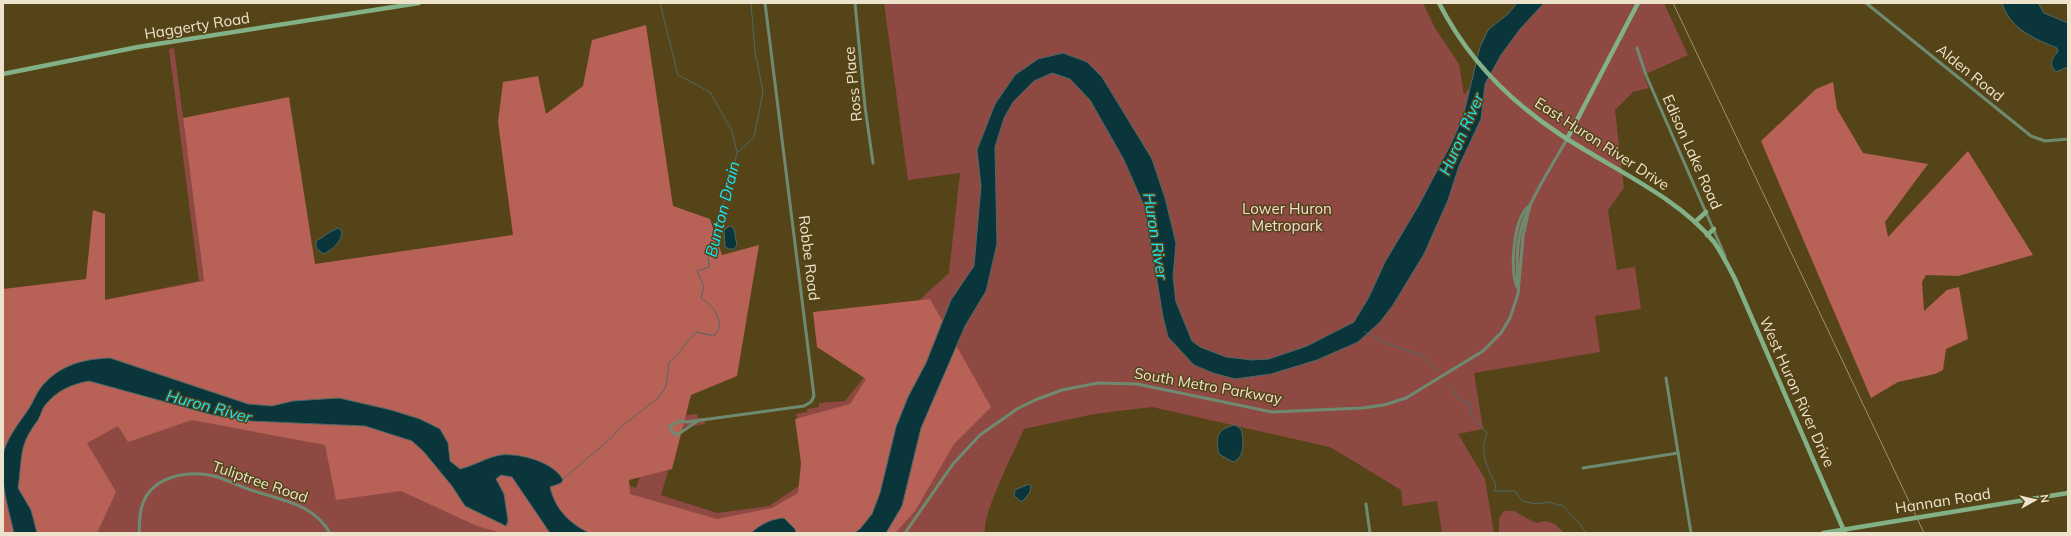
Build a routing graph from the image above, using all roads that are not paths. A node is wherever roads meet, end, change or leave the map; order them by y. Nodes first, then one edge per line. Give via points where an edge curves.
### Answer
1 (419, 3) edge
2 (765, 3) edge
3 (855, 3) edge
4 (1439, 3) edge
5 (1638, 3) edge
6 (1866, 3) edge
7 (1637, 48) dead end
8 (3, 74) edge
9 (1567, 139) junction
10 (2068, 139) edge
11 (873, 163) dead end
12 (1530, 205) junction
13 (1706, 212) junction
14 (1695, 222) junction
15 (1714, 229) junction
16 (1707, 235) junction
17 (1728, 264) junction
18 (1518, 290) junction
19 (1666, 378) dead end
20 (699, 420) junction
21 (1678, 453) junction
22 (1583, 468) dead end
23 (2068, 493) edge
24 (1366, 504) dead end
25 (1844, 531) edge
26 (139, 533) edge
27 (330, 533) edge
28 (905, 533) edge
29 (1370, 533) edge
30 (1691, 533) edge
31 (1823, 533) edge

1 - 8 main road, Haggerty Road via 138,48
2 - 20 street, Robbe Road via 814,396 811,402 804,406
3 - 11 street, Ross Place
4 - 9 main road, East Huron River Drive via 1469,53 1499,86 1532,115
5 - 9 main road
6 - 10 street, Alden Road via 2031,136 2045,141
7 - 13 street, Edison Lake Road via 1646,75
9 - 12 street, South Metro Parkway
9 - 14 main road, East Huron River Drive via 1665,199
12 - 18 street, South Metro Parkway via 1523,236
12 - 18 street, South Metro Parkway via 1521,219 1514,244 1514,269
13 - 14 main road
13 - 15 street, Edison Lake Road
14 - 16 main road, East Huron River Drive
15 - 16 main road
15 - 17 street, Edison Lake Road
16 - 17 main road, East Huron River Drive
17 - 25 main road, West Huron River Drive
18 - 28 street, South Metro Parkway via 1510,318 1488,347 1406,398 1376,407 1272,412 1156,386 1122,383 1080,386 1039,398 998,420 970,444
19 - 21 street
20 - 20 street, Robbe Road via 674,423 670,426 672,432 677,434
21 - 22 street
21 - 30 street
23 - 25 main road, Hannan Road
24 - 29 street
25 - 31 main road, Hannan Road
26 - 27 street, Tuliptree Road via 142,504 153,487 173,477 196,474 220,478 300,505 318,518

